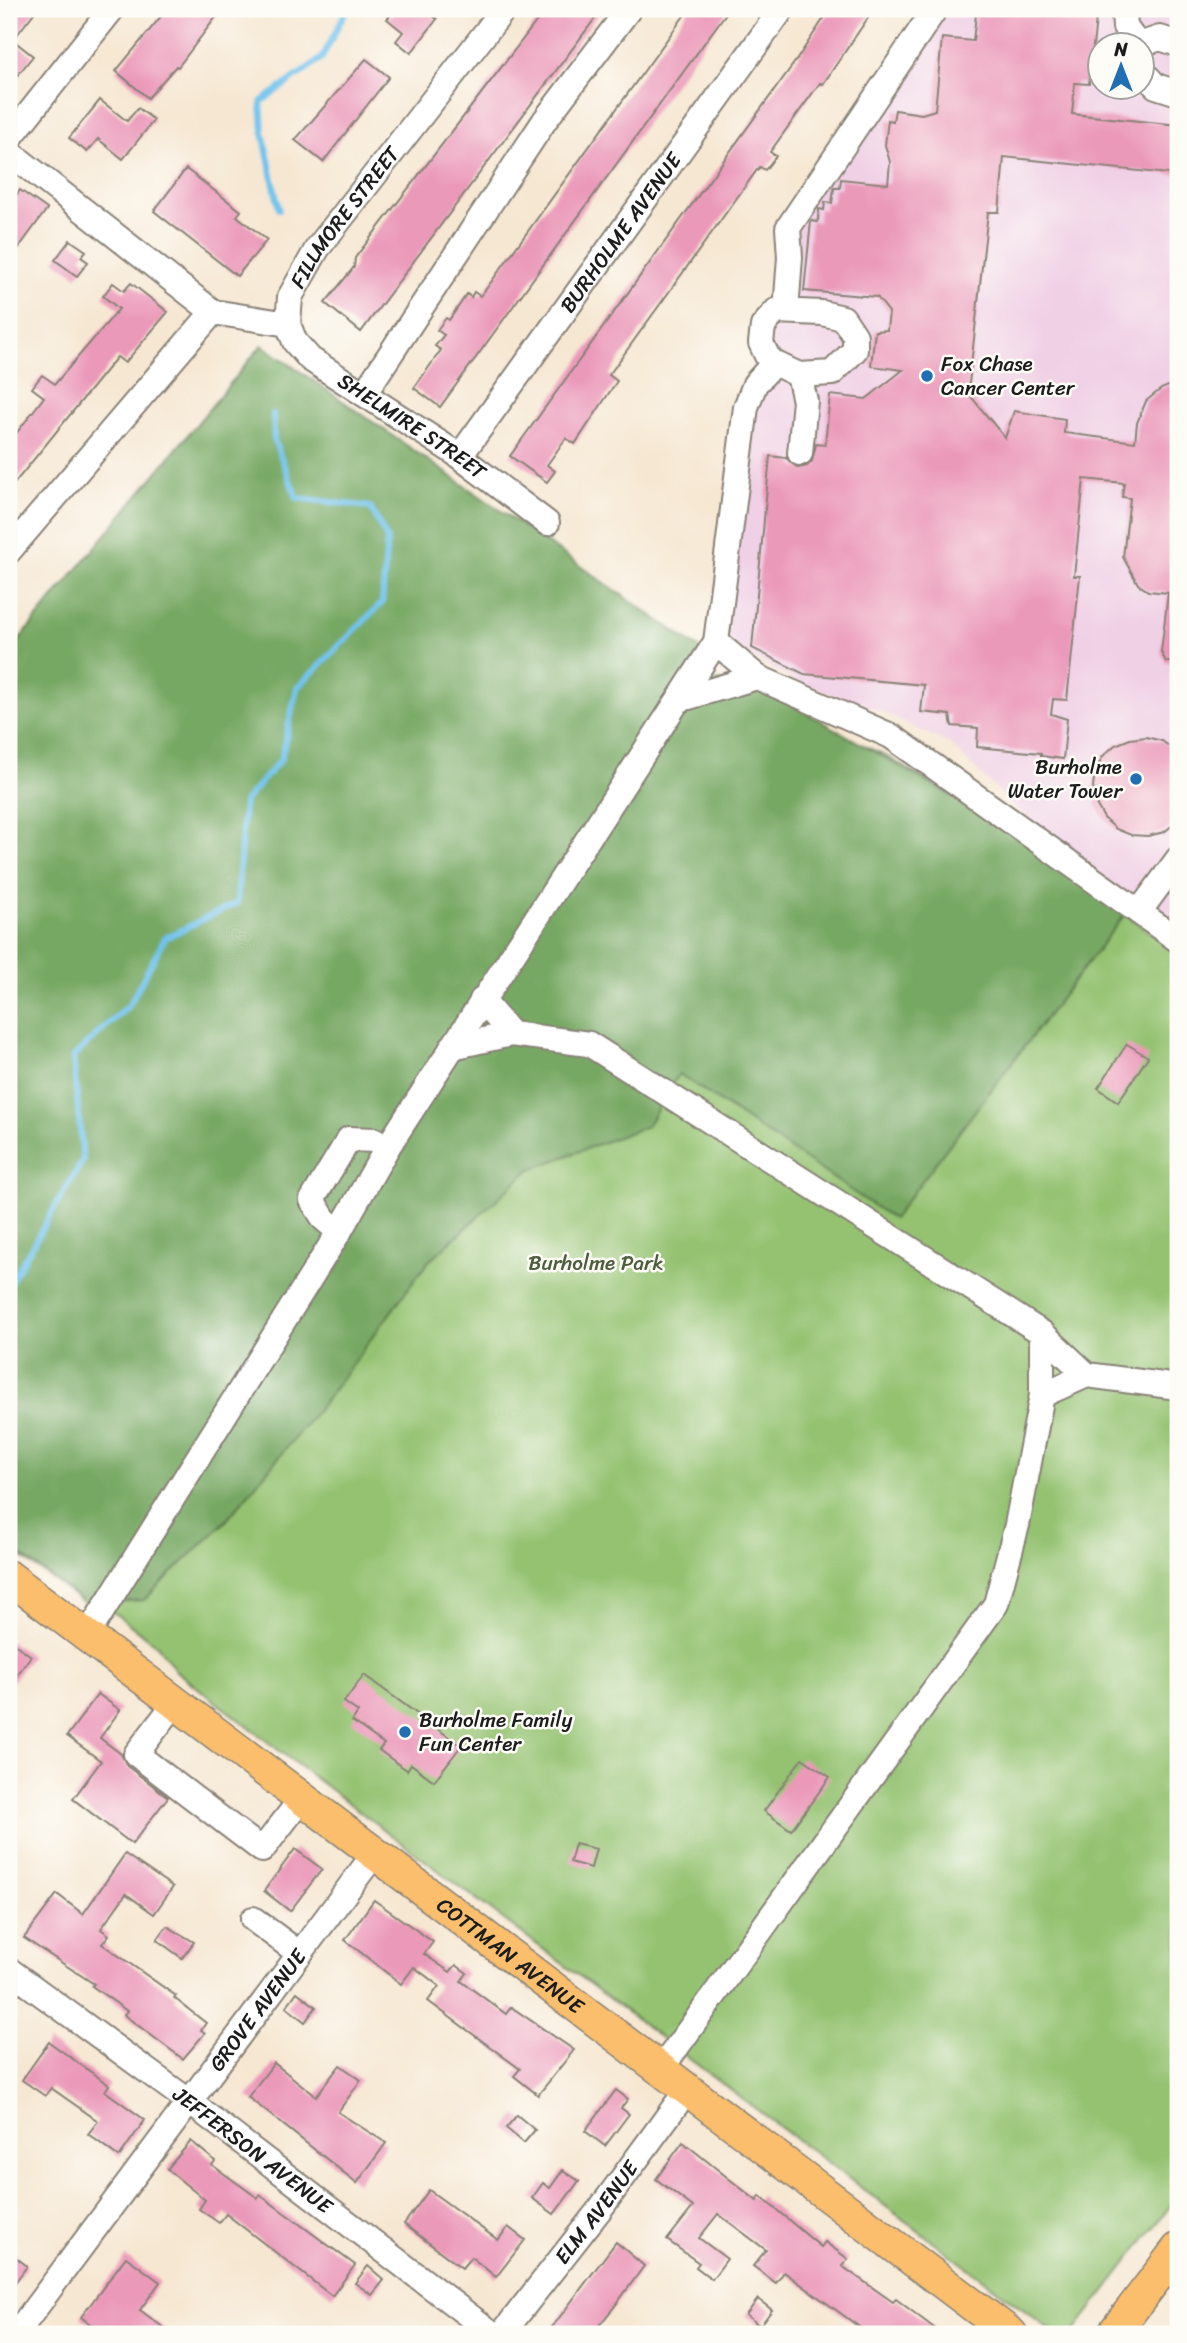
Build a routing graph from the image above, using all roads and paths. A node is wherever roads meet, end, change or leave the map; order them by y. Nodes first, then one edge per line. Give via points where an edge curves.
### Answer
1 (112, 9) edge
2 (504, 9) edge
3 (629, 9) edge
4 (782, 9) edge
5 (935, 9) edge
6 (1124, 9) edge
7 (1129, 32) edge
8 (1156, 39) edge
9 (1178, 44) edge
10 (1156, 86) edge
11 (1178, 93) edge
12 (9, 139) edge
13 (9, 152) edge
14 (786, 311) junction
15 (213, 312) junction
16 (288, 324) junction
17 (774, 363) junction
18 (799, 375) junction
19 (364, 394) junction
20 (800, 453) dead end
21 (460, 456) junction
22 (547, 523) dead end
23 (9, 551) edge
24 (716, 642) junction
25 (757, 677) junction
26 (682, 699) junction
27 (1178, 859) edge
28 (1139, 912) junction
29 (1178, 940) edge
30 (482, 1000) junction
31 (511, 1034) junction
32 (452, 1047) junction
33 (387, 1148) junction
34 (339, 1232) junction
35 (1042, 1333) junction
36 (1087, 1375) junction
37 (1178, 1387) edge
38 (1042, 1395) junction
39 (9, 1577) edge
40 (86, 1637) junction
41 (176, 1702) junction
42 (302, 1798) junction
43 (375, 1853) junction
44 (253, 1919) dead end
45 (300, 1954) junction
46 (9, 1970) edge
47 (661, 2069) junction
48 (687, 2090) junction
49 (187, 2101) junction
50 (1178, 2249) edge
51 (18, 2333) edge
52 (493, 2334) edge
53 (502, 2334) edge
54 (1011, 2334) edge
55 (1113, 2334) edge

1 - 12 street
2 - 16 street, FILLMORE STREET via 317,249 290,297
3 - 19 street via 545,120
4 - 21 street, BURHOLME AVENUE
5 - 14 street via 788,228
6 - 7 street
8 - 9 street
10 - 11 street
13 - 15 street
14 - 17 street via 776,311 763,326 761,343
14 - 18 street via 843,318 855,336 855,350 832,373
15 - 16 street
15 - 23 street
16 - 19 street, SHELMIRE STREET via 310,359
17 - 18 street
17 - 24 street via 755,384 746,407
18 - 20 street via 805,401
19 - 21 street, SHELMIRE STREET
21 - 22 street, SHELMIRE STREET
24 - 25 street
24 - 26 street
25 - 26 street
25 - 28 street via 891,736
26 - 30 street
27 - 28 street
28 - 29 street
30 - 31 street
30 - 32 street
31 - 32 street
31 - 35 street via 589,1044
32 - 33 street
33 - 34 street
33 - 34 street via 375,1140 349,1139 312,1200
34 - 40 street
35 - 36 street
35 - 38 street
36 - 37 street
36 - 38 street
38 - 47 street via 1017,1525 996,1604
39 - 40 main road, COTTMAN AVENUE
40 - 41 main road, COTTMAN AVENUE
41 - 42 main road, COTTMAN AVENUE
41 - 42 street via 136,1754 262,1850
42 - 43 main road, COTTMAN AVENUE
43 - 45 street, GROVE AVENUE
43 - 47 main road, COTTMAN AVENUE
44 - 45 street
45 - 49 street, GROVE AVENUE
46 - 49 street, JEFFERSON AVENUE
47 - 48 main road, COTTMAN AVENUE
48 - 53 street, ELM AVENUE
48 - 54 main road, COTTMAN AVENUE
49 - 51 street, GROVE AVENUE
49 - 52 street, JEFFERSON AVENUE
50 - 55 main road

